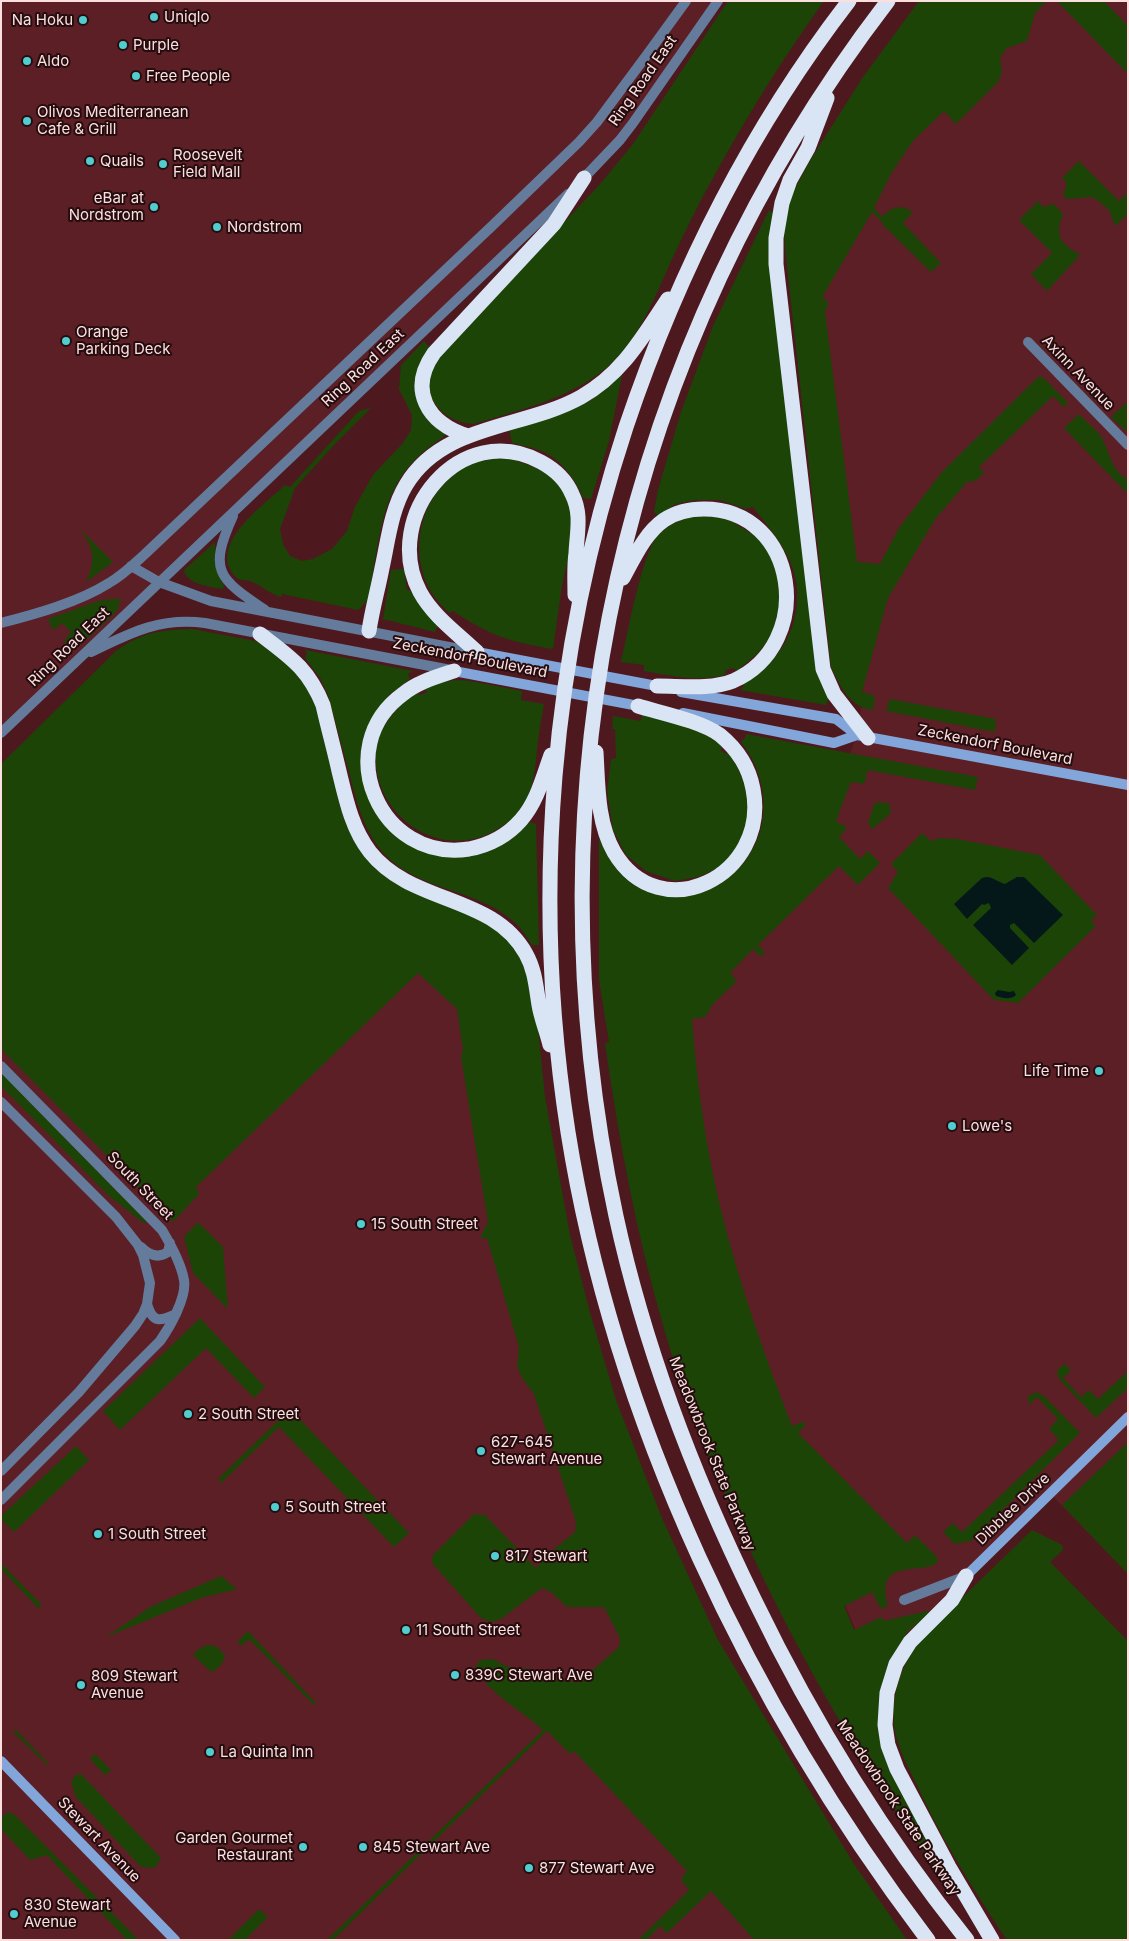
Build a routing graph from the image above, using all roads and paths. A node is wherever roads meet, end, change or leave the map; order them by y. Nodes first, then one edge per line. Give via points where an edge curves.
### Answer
1 (686, 1) edge
2 (718, 1) edge
3 (849, 1) edge
4 (888, 1) edge
5 (837, 71) junction
6 (584, 178) junction
7 (688, 269) junction
8 (1028, 342) dead end
9 (468, 436) junction
10 (1128, 445) edge
11 (236, 509) junction
12 (131, 566) junction
13 (159, 582) junction
14 (613, 595) junction
15 (268, 612) junction
16 (1, 623) edge
17 (369, 631) junction
18 (574, 632) junction
19 (260, 634) junction
20 (477, 652) junction
21 (81, 657) junction
22 (454, 671) junction
23 (658, 686) junction
24 (638, 706) junction
25 (593, 713) junction
26 (1, 733) edge
27 (559, 735) junction
28 (863, 736) junction
29 (1128, 786) edge
30 (1, 1066) edge
31 (562, 1085) junction
32 (1, 1102) edge
33 (170, 1243) junction
34 (138, 1245) junction
35 (147, 1304) junction
36 (176, 1314) junction
37 (1128, 1417) edge
38 (1, 1471) edge
39 (1, 1500) edge
40 (966, 1576) junction
41 (904, 1600) dead end
42 (1, 1761) edge
43 (175, 1940) edge
44 (928, 1940) edge
45 (968, 1940) edge
46 (992, 1940) edge

1 - 12 street, Ring Road East via 597,122 573,148
2 - 6 street, Ring Road East via 633,123
3 - 7 highway via 765,126
4 - 5 highway, Meadowbrook State Parkway
5 - 14 highway, Meadowbrook State Parkway via 778,165 700,319 670,394 648,463
5 - 28 highway via 808,148 784,197 777,226 776,264 823,669 834,694
6 - 9 highway via 554,224 434,353 426,366 422,389 429,410 444,425
6 - 11 street, Ring Road East
7 - 9 highway via 628,357 604,382 564,405
7 - 18 highway via 646,368 620,446 597,527
8 - 10 street, Axinn Avenue
9 - 17 highway via 430,457 411,477 401,495 392,517
11 - 13 street, Ring Road East
11 - 15 street via 221,544 221,570 231,586
12 - 13 street, Zeckendorf Boulevard
12 - 16 street, Ring Road East via 110,583 86,594
13 - 15 street, Zeckendorf Boulevard via 211,601
13 - 21 street, Ring Road East
14 - 23 highway via 652,532 664,520 690,510 710,509 736,516 761,533 779,559 787,590 786,616 776,641 763,658 743,675 726,683
14 - 25 highway, Meadowbrook State Parkway
15 - 17 street, Zeckendorf Boulevard
17 - 20 street, Zeckendorf Boulevard
18 - 20 highway via 579,524 568,486 536,459 516,453 486,453 457,464 434,483 416,511 409,544 413,575 426,602
18 - 27 highway
19 - 21 street, Zeckendorf Boulevard via 194,622 171,622 131,633
19 - 22 street, Zeckendorf Boulevard
19 - 31 highway via 296,661 316,689 352,820 371,853 401,880 485,914 507,929 527,954
20 - 23 main road, Zeckendorf Boulevard
21 - 26 street, Ring Road East
22 - 24 main road, Zeckendorf Boulevard
22 - 27 highway via 403,693 384,712 372,736 368,758 373,791 385,816 407,836 434,848 454,850 477,848 502,837 522,819 532,804
23 - 28 main road, Zeckendorf Boulevard via 836,719
24 - 25 highway via 713,730 737,752 750,777 754,797 751,836 732,866 701,886 673,889 654,885 631,872 614,852 600,809
24 - 28 main road, Zeckendorf Boulevard via 834,743
25 - 45 highway, Meadowbrook State Parkway via 582,865 582,946 588,1036 608,1172 644,1322 699,1476 738,1567 779,1649 872,1806 906,1858
27 - 31 highway via 552,823 550,923
28 - 29 main road, Zeckendorf Boulevard
30 - 33 street, South Street via 162,1230
31 - 44 highway via 568,1135 603,1290 635,1393 693,1543 739,1639 818,1780
32 - 34 street via 116,1217
33 - 34 street via 168,1252 158,1256
33 - 36 street, South Street via 184,1282
34 - 35 street via 149,1273
35 - 36 street via 156,1319
35 - 38 street via 140,1320 105,1363
36 - 39 street, South Street via 160,1340
37 - 40 main road, Dibblee Drive
40 - 41 street, Dibblee Drive
40 - 46 highway via 952,1600 910,1642 896,1664 887,1693 885,1725 897,1769
42 - 43 main road, Stewart Avenue

